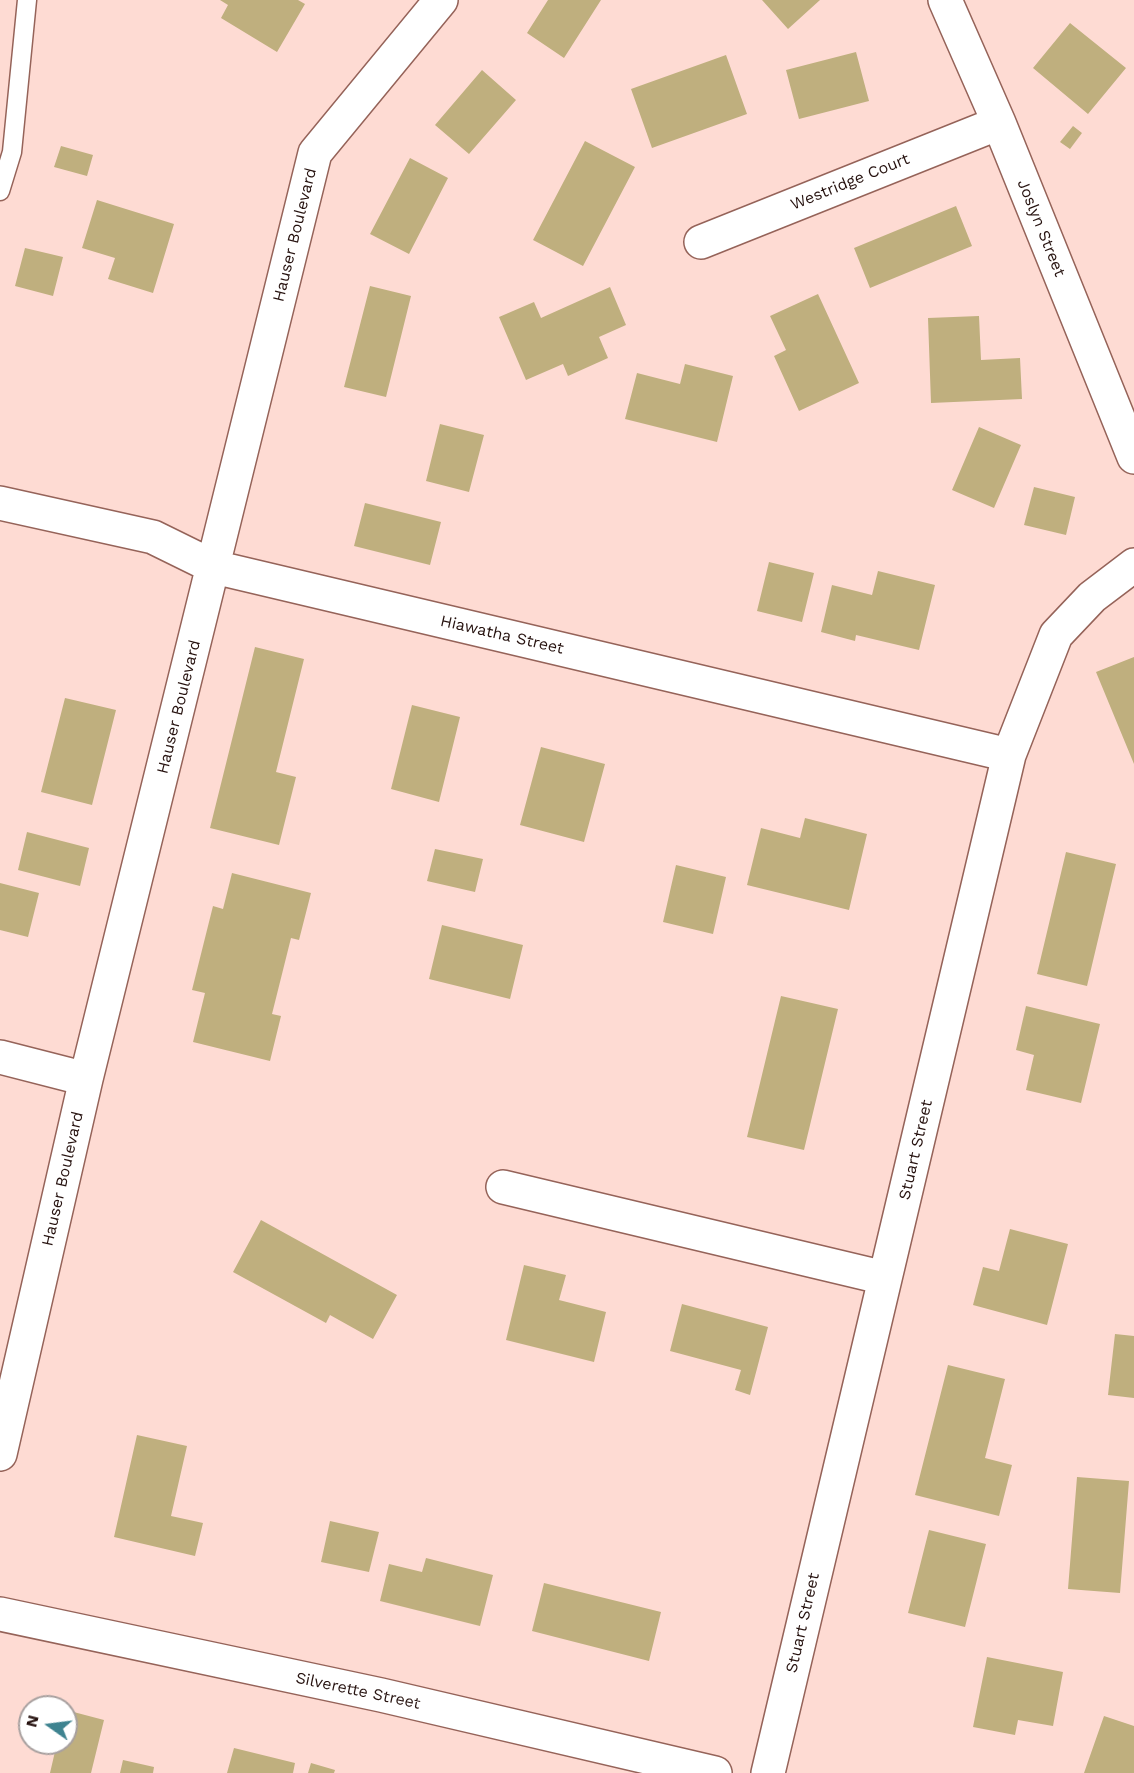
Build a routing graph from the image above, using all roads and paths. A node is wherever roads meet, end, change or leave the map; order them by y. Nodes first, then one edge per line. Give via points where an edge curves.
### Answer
1 (27, 0) edge
2 (441, 0) edge
3 (945, 0) edge
4 (999, 123) junction
5 (0, 191) edge
6 (701, 242) dead end
7 (1134, 457) edge
8 (0, 503) edge
9 (1134, 565) edge
10 (214, 567) junction
11 (1009, 755) junction
12 (0, 1057) edge
13 (86, 1079) junction
14 (503, 1186) dead end
15 (885, 1278) junction
16 (0, 1454) edge
17 (0, 1614) edge
18 (715, 1773) edge
19 (768, 1773) edge

1 - 5 lane via 12,152
2 - 10 street, Hauser Boulevard via 315,153
3 - 4 street, Joslyn Street
4 - 6 street, Westridge Court
4 - 7 street, Joslyn Street
8 - 10 street, Hiawatha Street via 153,537
9 - 11 street, Stuart Street via 1092,597 1056,635
10 - 11 street, Hiawatha Street
10 - 13 street, Hauser Boulevard
11 - 15 street, Stuart Street
12 - 13 street
13 - 16 street, Hauser Boulevard
14 - 15 street
15 - 19 street, Stuart Street
17 - 18 street, Silverette Street via 381,1695

